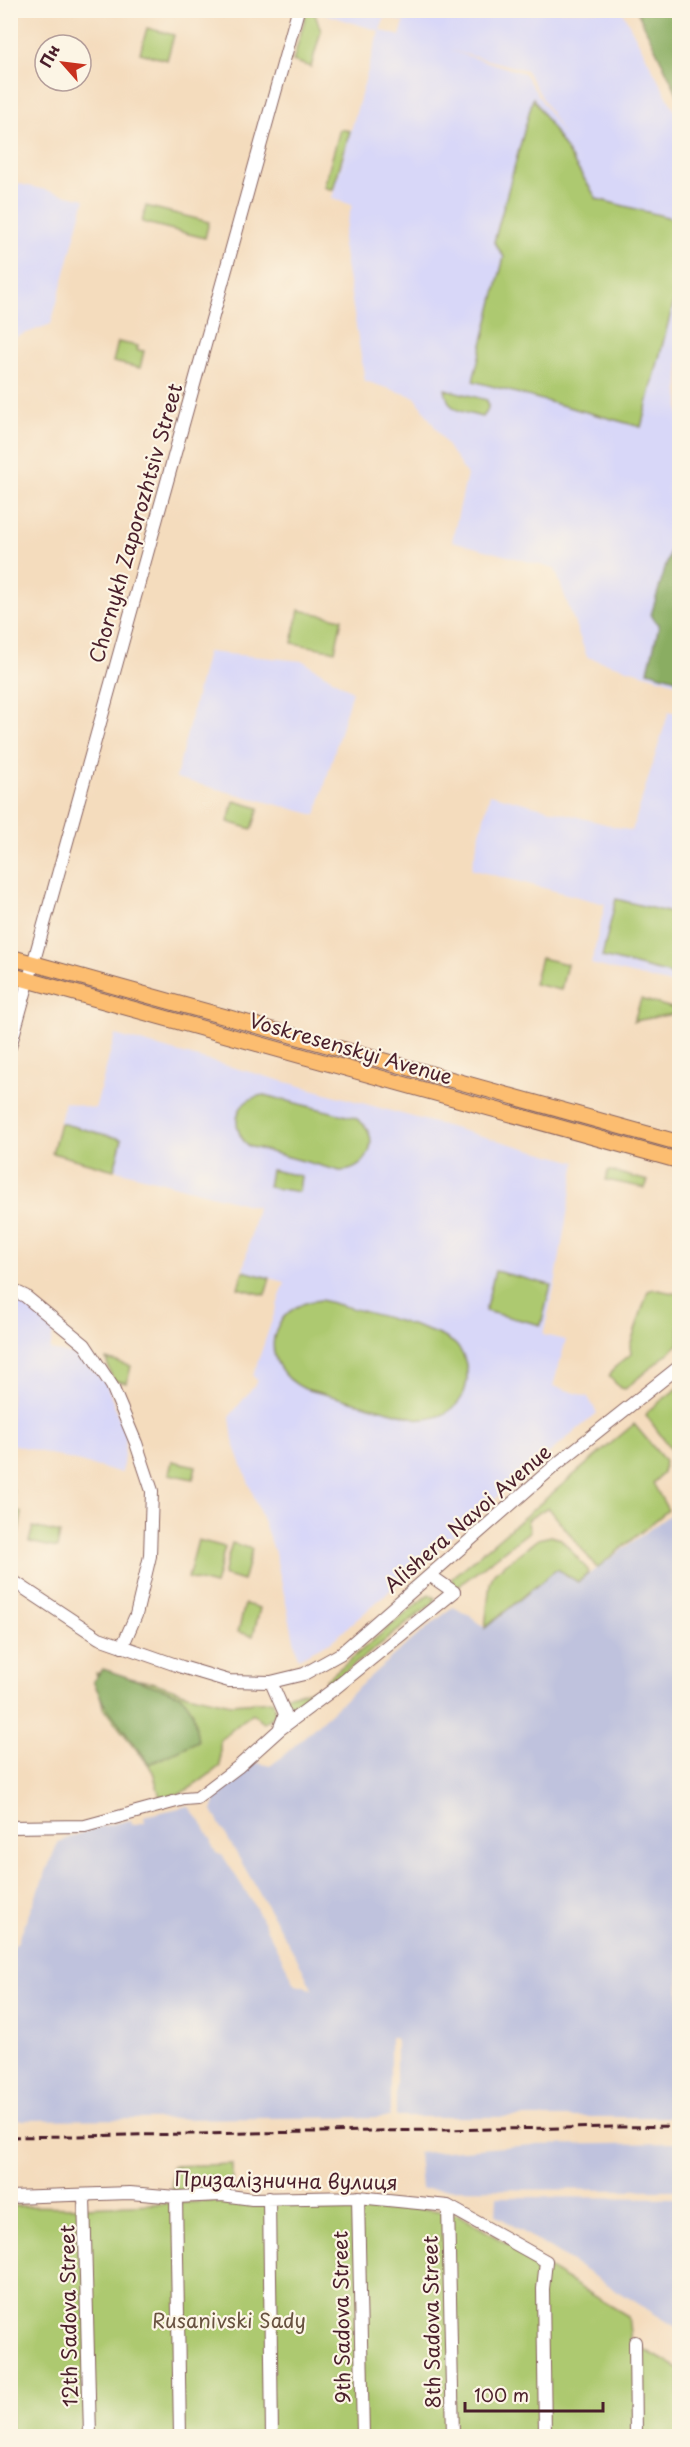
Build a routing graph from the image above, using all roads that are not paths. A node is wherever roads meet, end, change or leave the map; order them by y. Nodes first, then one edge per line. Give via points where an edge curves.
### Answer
1 (298, 10) edge
2 (10, 957) edge
3 (33, 963) junction
4 (10, 975) edge
5 (29, 980) junction
6 (10, 1047) edge
7 (680, 1143) edge
8 (680, 1161) edge
9 (10, 1289) edge
10 (680, 1366) edge
11 (431, 1576) junction
12 (10, 1579) edge
13 (122, 1647) junction
14 (271, 1682) junction
15 (279, 1730) junction
16 (10, 1827) edge
17 (84, 2196) junction
18 (10, 2197) edge
19 (176, 2197) junction
20 (269, 2198) junction
21 (358, 2198) junction
22 (448, 2206) junction
23 (635, 2342) dead end
24 (90, 2436) edge
25 (180, 2436) edge
26 (272, 2436) edge
27 (363, 2436) edge
28 (453, 2436) edge
29 (545, 2436) edge
30 (636, 2436) edge

1 - 3 street, Chornykh Zaporozhtsiv Street
2 - 3 main road, Voskresenskyi Avenue
3 - 5 street, Chornykh Zaporozhtsiv Street
3 - 7 main road, Voskresenskyi Avenue
4 - 5 main road, Voskresenskyi Avenue
5 - 6 street, Chornykh Zaporozhtsiv Street
5 - 8 main road, Voskresenskyi Avenue
9 - 13 street via 25,1296 85,1345 112,1386 152,1491 150,1557 136,1616
10 - 11 street, Alishera Navoi Avenue via 558,1464
11 - 14 street, Alishera Navoi Avenue via 340,1654 304,1674
11 - 15 street via 454,1592
12 - 13 street, Alishera Navoi Avenue via 99,1638
13 - 14 street, Alishera Navoi Avenue via 229,1681
14 - 15 street via 285,1714
15 - 16 street via 197,1798 85,1826
17 - 18 street, Призалізнична вулиця
17 - 19 street, Призалізнична вулиця via 130,2193
17 - 24 street, 12th Sadova Street
19 - 20 street, Призалізнична вулиця
19 - 25 street
20 - 21 street, Призалізнична вулиця
20 - 26 street
21 - 22 street, Призалізнична вулиця
21 - 27 street, 9th Sadova Street
22 - 28 street, 8th Sadova Street
22 - 29 street, Призалізнична вулиця via 546,2260
23 - 30 street

